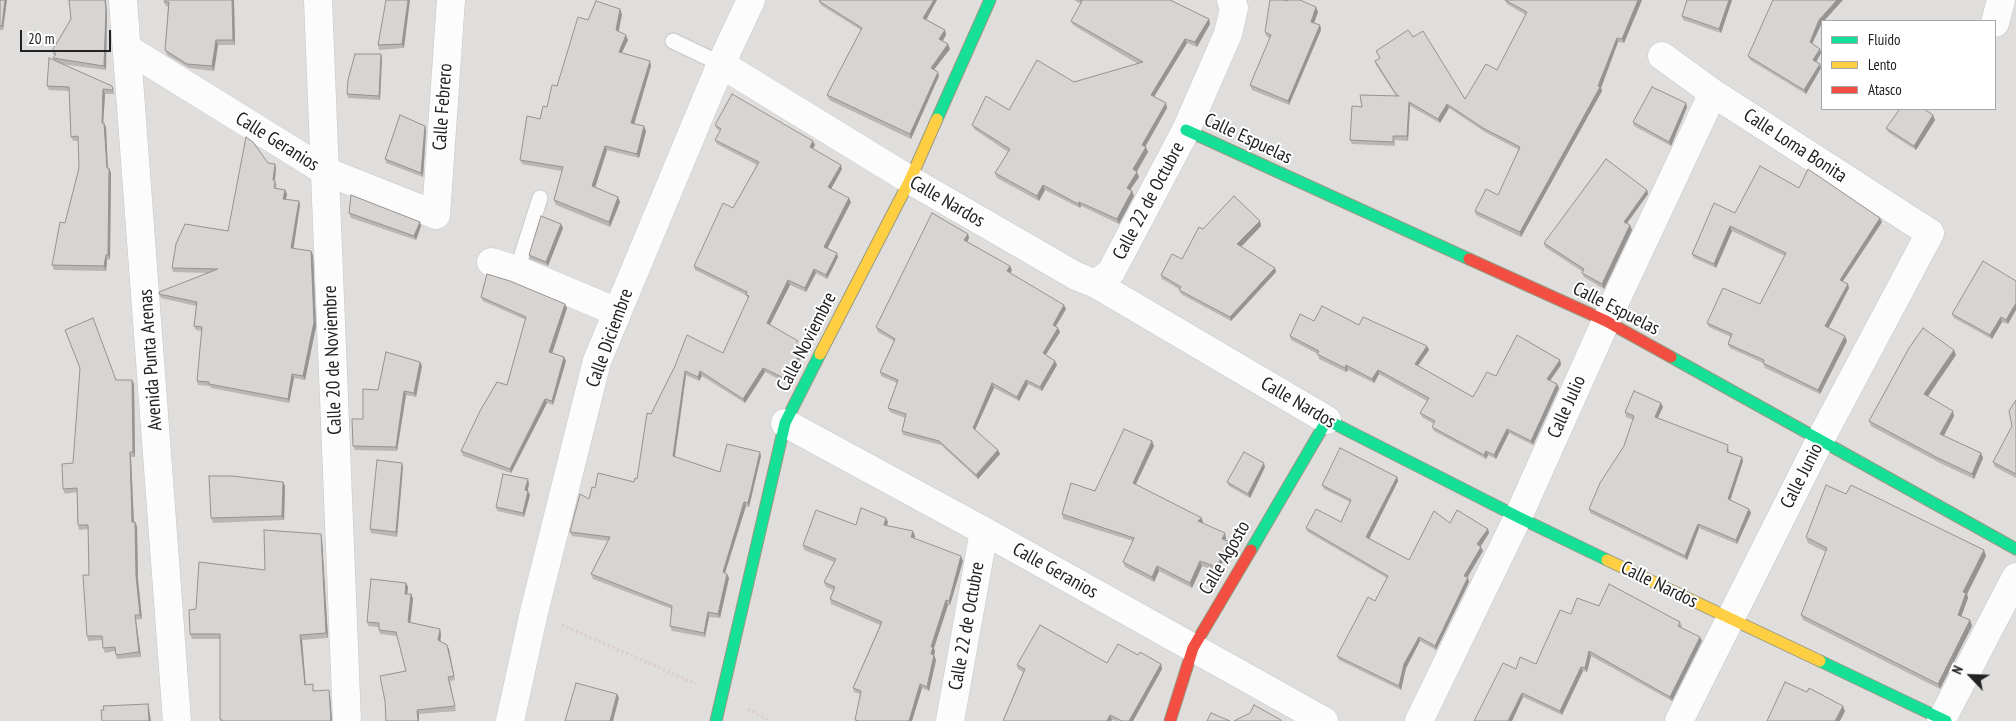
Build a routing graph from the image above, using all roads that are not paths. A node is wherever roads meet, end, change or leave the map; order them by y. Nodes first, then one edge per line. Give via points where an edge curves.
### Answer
1 (123, 0) edge
2 (318, 0) edge
3 (451, 0) edge
4 (751, 0) edge
5 (990, 0) edge
6 (1231, 0) edge
7 (2001, 0) edge
8 (1996, 20) edge
9 (673, 41) dead end
10 (128, 49) junction
11 (1662, 56) dead end
12 (721, 64) junction
13 (1713, 93) junction
14 (1186, 130) junction
15 (326, 171) junction
16 (910, 180) junction
17 (540, 198) dead end
18 (436, 215) joint
19 (1930, 233) joint
20 (504, 266) joint
21 (1096, 284) junction
22 (617, 312) junction
23 (1606, 321) junction
24 (1327, 420) junction
25 (785, 423) junction
26 (1820, 440) junction
27 (1518, 517) junction
28 (984, 531) junction
29 (2016, 549) edge
30 (2016, 577) edge
31 (1730, 619) junction
32 (1193, 648) junction
33 (1943, 720) edge
34 (177, 721) edge
35 (347, 721) edge
36 (510, 721) edge
37 (716, 721) edge
38 (950, 721) edge
39 (1170, 721) edge
40 (1324, 721) edge
41 (1419, 721) edge
42 (1679, 721) edge

1 - 10 street, Avenida Punta Arenas
2 - 15 street, Calle 20 de Noviembre
3 - 18 street, Calle Febrero
4 - 12 street, Calle Diciembre
5 - 16 street, Calle Noviembre
6 - 14 street, Calle 22 de Octubre via 1234,8 1228,34
7 - 8 street
9 - 12 lane, Calle Nardos
10 - 15 street, Calle Geranios
10 - 34 street, Avenida Punta Arenas
11 - 13 street, Calle Loma Bonita
12 - 16 street, Calle Nardos
12 - 22 street, Calle Diciembre
13 - 19 street, Calle Loma Bonita
13 - 23 street, Calle Julio
14 - 21 street, Calle 22 de Octubre via 1111,272
14 - 23 street, Calle Espuelas
15 - 18 street, Calle Geranios
15 - 35 street, Calle 20 de Noviembre
16 - 21 street, Calle Nardos via 1076,276
16 - 25 street, Calle Noviembre
17 - 20 lane
19 - 26 street, Calle Junio
20 - 22 street
21 - 24 street, Calle Nardos
22 - 36 street, Calle Diciembre via 597,361
23 - 26 street, Calle Espuelas
23 - 27 street, Calle Julio
24 - 27 street, Calle Nardos
24 - 32 street, Calle Agosto
25 - 28 street, Calle Geranios
25 - 37 street, Calle Noviembre
26 - 29 street, Calle Espuelas
26 - 31 street, Calle Junio
27 - 31 street, Calle Nardos
27 - 41 street, Calle Julio
28 - 32 street, Calle Geranios
28 - 38 street, Calle 22 de Octubre
30 - 33 street
31 - 33 street, Calle Nardos
31 - 42 street, Calle Junio
32 - 39 street, Calle Agosto
32 - 40 street, Calle Geranios

